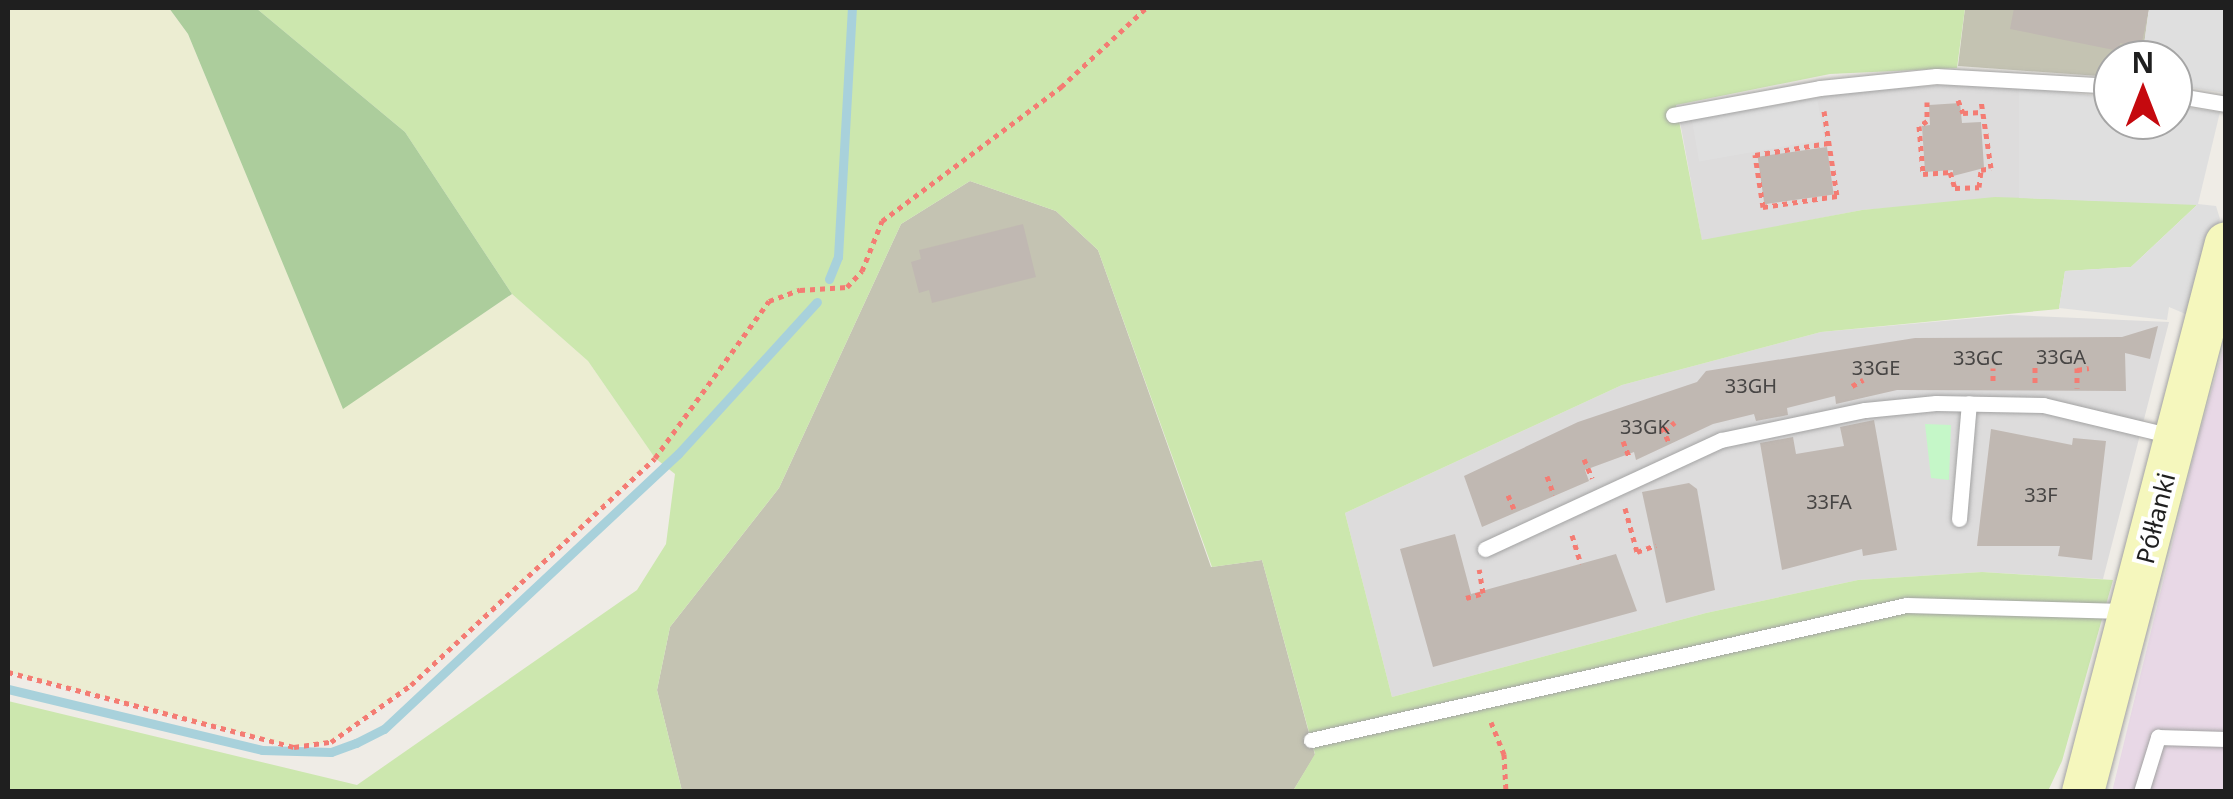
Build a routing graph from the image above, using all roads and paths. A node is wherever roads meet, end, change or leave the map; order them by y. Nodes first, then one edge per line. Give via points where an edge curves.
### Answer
1 (1146, 8) edge
2 (1980, 76) junction
3 (2093, 84) edge
4 (1820, 88) junction
5 (2193, 98) edge
6 (2226, 104) edge
7 (1982, 112) junction
8 (1673, 115) dead end
9 (1828, 143) junction
10 (2226, 243) edge
11 (2089, 368) dead end
12 (2077, 370) dead end
13 (1863, 380) dead end
14 (1852, 386) dead end
15 (1969, 403) junction
16 (1674, 422) dead end
17 (1664, 431) dead end
18 (2176, 437) junction
19 (1622, 496) dead end
20 (1959, 519) dead end
21 (1568, 522) dead end
22 (1656, 546) dead end
23 (1487, 556) joint
24 (1581, 564) dead end
25 (1466, 598) dead end
26 (2131, 611) junction
27 (8, 672) edge
28 (1484, 706) junction
29 (2226, 739) edge
30 (1310, 740) dead end
31 (1506, 792) edge
32 (2083, 792) edge
33 (2142, 792) edge

1 - 27 path via 1060,87 882,222 862,271 847,287 800,290 769,301 655,458 411,685 330,742 294,747
2 - 3 lane
2 - 4 lane
2 - 7 path
4 - 8 lane
4 - 9 path
5 - 6 lane
7 - 7 path via 1991,168 1981,170 1979,187 1955,188 1950,172 1923,174 1919,126 1927,121 1926,102 1962,100 1963,113
9 - 9 path via 1837,196 1762,207 1754,155
10 - 18 street, Półłanki
11 - 12 path
13 - 14 path
15 - 18 lane via 2043,405
15 - 20 lane
15 - 23 lane via 1865,410 1720,440
16 - 17 path
18 - 26 street, Półłanki
19 - 22 path via 1636,552
21 - 24 path
23 - 25 path via 1476,570 1482,593
26 - 28 lane via 1906,605 1506,694
26 - 32 street, Półłanki
28 - 30 lane
28 - 31 path via 1504,754
29 - 33 lane via 2158,737

